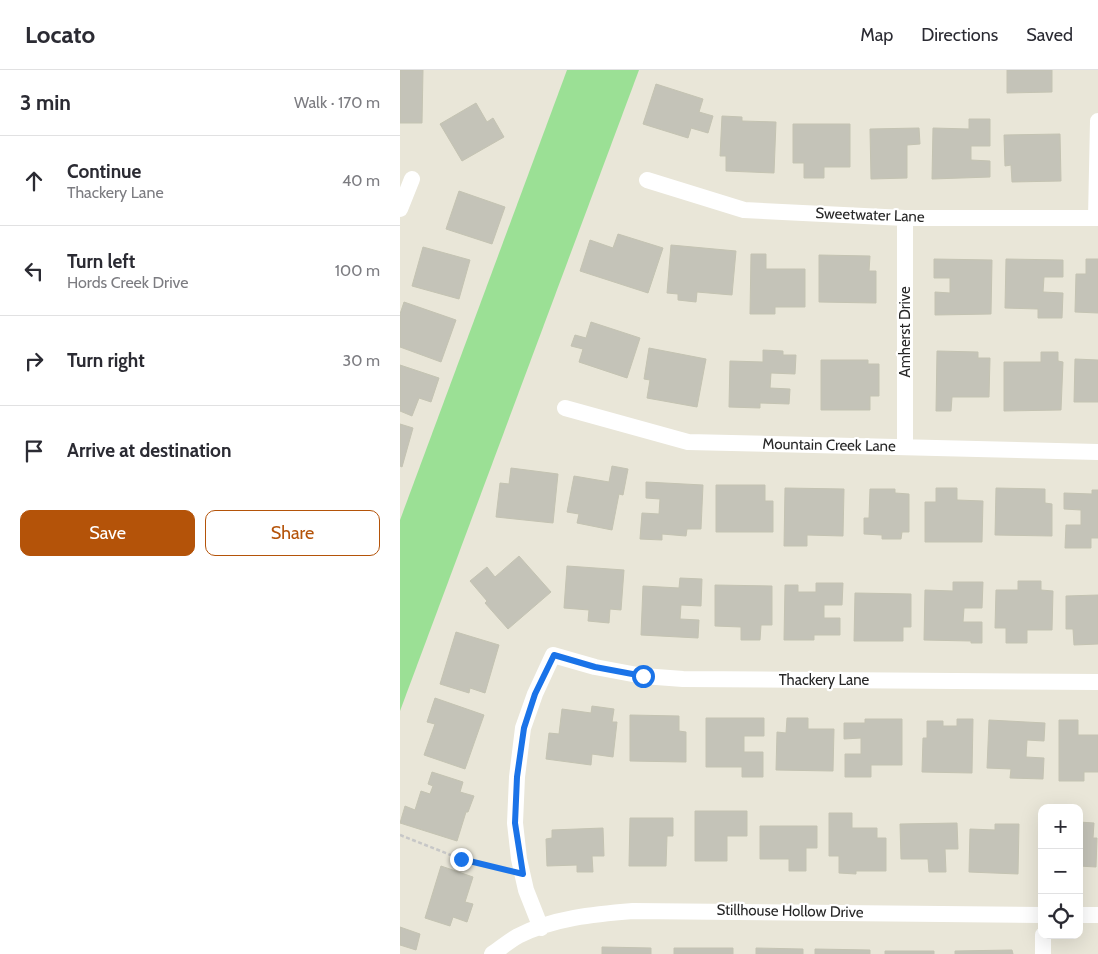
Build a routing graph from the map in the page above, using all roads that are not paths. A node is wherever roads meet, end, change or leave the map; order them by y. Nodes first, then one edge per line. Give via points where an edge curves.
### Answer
1 (1098, 121) edge
2 (412, 179) dead end
3 (647, 180) dead end
4 (400, 209) edge
5 (905, 218) junction
6 (1097, 218) edge
7 (565, 408) dead end
8 (905, 446) junction
9 (1098, 452) edge
10 (1098, 682) edge
11 (1038, 915) edge
12 (1083, 915) edge
13 (1098, 915) edge
14 (541, 928) junction
15 (1043, 939) edge
16 (492, 954) edge
17 (1043, 954) edge

1 - 6 street
2 - 4 street
3 - 5 street, Sweetwater Lane via 744,210
5 - 6 street, Sweetwater Lane
5 - 8 street, Amherst Drive
7 - 8 street, Mountain Creek Lane via 688,442
8 - 9 street, Mountain Creek Lane
10 - 14 street, Thackery Lane via 683,679 643,676 554,655 535,694 524,728 517,777 515,823 523,874
11 - 14 street, Stillhouse Hollow Drive via 633,910 589,914
12 - 13 street
14 - 16 street, Stillhouse Hollow Drive via 518,936
15 - 17 street

